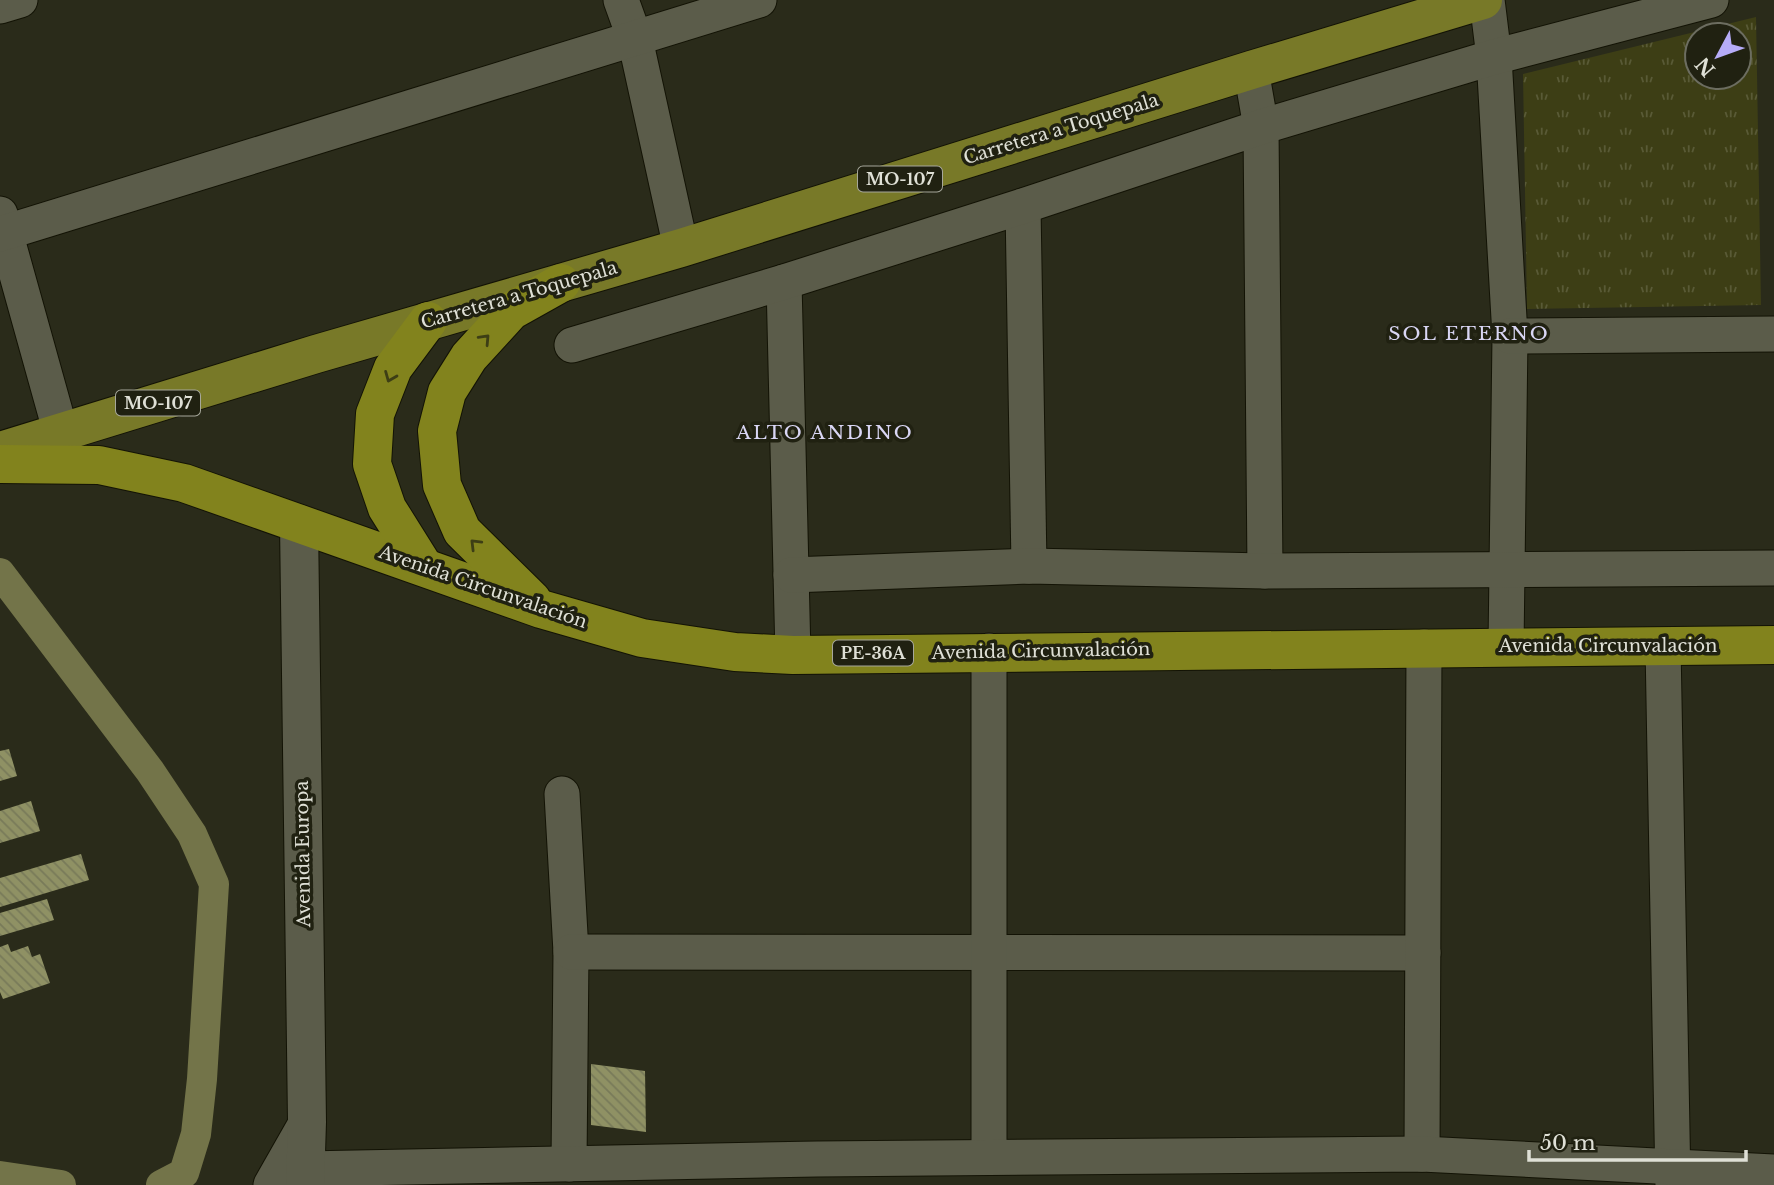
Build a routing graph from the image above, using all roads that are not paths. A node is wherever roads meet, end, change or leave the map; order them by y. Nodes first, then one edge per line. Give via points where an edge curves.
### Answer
1 (20, 0) edge
2 (621, 0) edge
3 (760, 0) edge
4 (1485, 0) edge
5 (1712, 0) edge
6 (0, 6) edge
7 (635, 39) junction
8 (1494, 58) junction
9 (1251, 70) junction
10 (1261, 127) junction
11 (1023, 206) junction
12 (2, 227) edge
13 (681, 248) junction
14 (784, 282) junction
15 (561, 283) junction
16 (428, 321) junction
17 (1774, 334) edge
18 (1510, 336) junction
19 (572, 345) dead end
20 (61, 433) junction
21 (0, 451) edge
22 (0, 464) edge
23 (299, 524) junction
24 (1028, 566) junction
25 (424, 567) junction
26 (1774, 568) edge
27 (1507, 569) junction
28 (1265, 571) junction
29 (792, 575) junction
30 (541, 608) junction
31 (1774, 645) edge
32 (1663, 646) junction
33 (1424, 647) junction
34 (1506, 647) junction
35 (989, 651) junction
36 (793, 655) junction
37 (562, 794) dead end
38 (571, 952) junction
39 (989, 952) junction
40 (1423, 953) junction
41 (307, 1122) junction
42 (1422, 1154) junction
43 (989, 1157) junction
44 (569, 1164) junction
45 (1166, 1170) edge
46 (817, 1172) edge
47 (1774, 1172) edge
48 (305, 1177) edge
49 (1673, 1177) edge
50 (271, 1185) edge

1 - 6 street
2 - 7 street
3 - 7 street
4 - 8 street
4 - 9 main road, Carretera a Toquepala / MO-107
5 - 8 street
7 - 12 street
7 - 13 street
8 - 10 street
8 - 18 street
9 - 10 street
9 - 13 main road, Carretera a Toquepala / MO-107
10 - 11 street
10 - 28 street
11 - 14 street
11 - 24 street
12 - 20 street
13 - 15 main road, Carretera a Toquepala / MO-107
14 - 19 street
14 - 29 street
15 - 16 main road, Carretera a Toquepala / MO-107
30 -> 15 highway via 462,531 442,485 437,430 447,392 469,356 512,311
16 - 20 main road, Carretera a Toquepala / MO-107
16 -> 25 highway via 393,368 375,414 372,464 387,508
17 - 18 street
18 - 27 street
20 - 21 main road, MO-107
22 - 23 highway, Avenida Circunvalación / PE-36A via 99,465 184,483
23 - 25 highway, Avenida Circunvalación / PE-36A
23 - 41 main road, Avenida Europa
24 - 28 street
24 - 29 street
25 - 30 highway, Avenida Circunvalación / PE-36A
26 - 27 street
27 - 28 street
27 - 34 street
29 - 36 street
30 - 36 highway, Avenida Circunvalación / PE-36A via 642,638 735,652
31 - 32 highway, Avenida Circunvalación / PE-36A
32 - 34 highway, Avenida Circunvalación / PE-36A
32 - 49 street
33 - 34 highway, Avenida Circunvalación / PE-36A
33 - 35 highway, Avenida Circunvalación / PE-36A
33 - 40 street
35 - 36 highway, Avenida Circunvalación / PE-36A
35 - 39 street
37 - 38 street
38 - 39 street
38 - 44 street
39 - 40 street
39 - 43 street
40 - 42 street
41 - 48 main road, Avenida Europa
41 - 50 street
42 - 45 street
42 - 49 street
43 - 45 street
43 - 46 street
44 - 46 street
44 - 48 street
47 - 49 street

